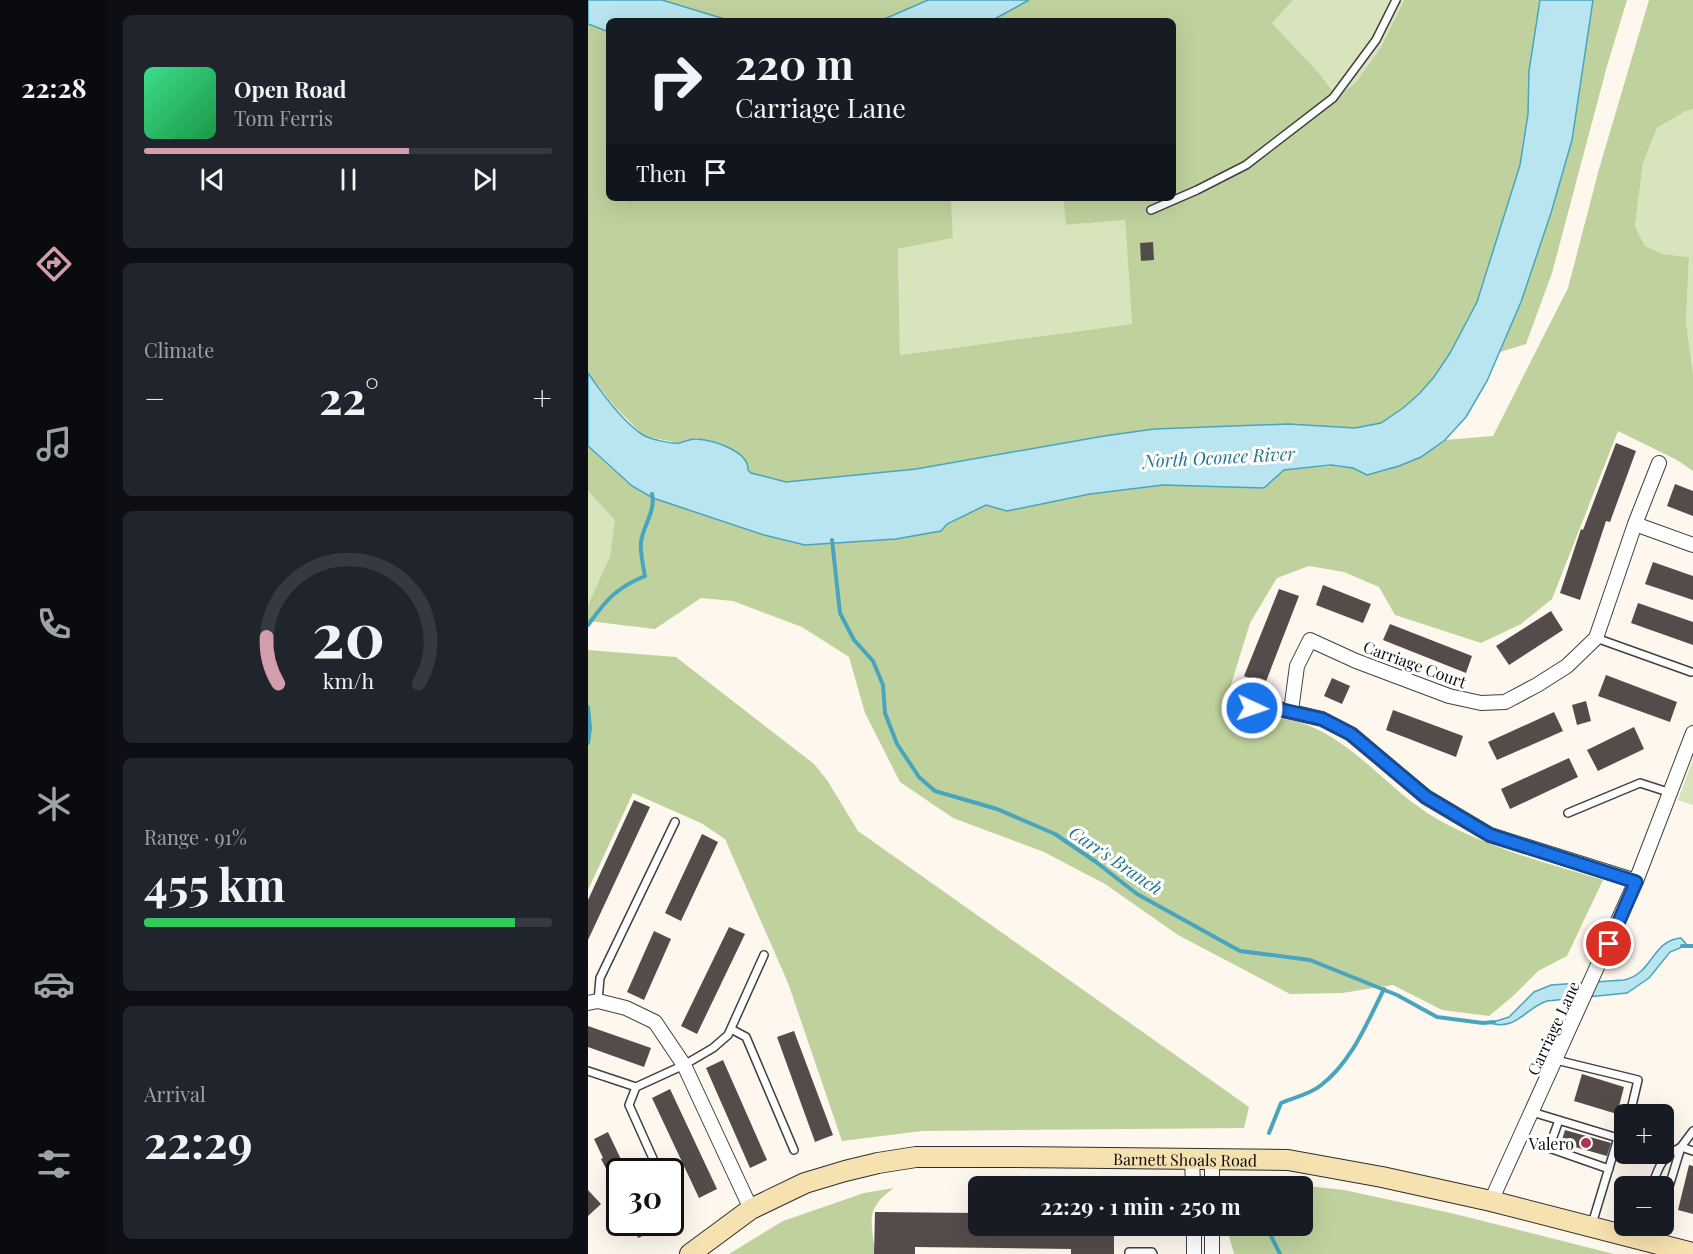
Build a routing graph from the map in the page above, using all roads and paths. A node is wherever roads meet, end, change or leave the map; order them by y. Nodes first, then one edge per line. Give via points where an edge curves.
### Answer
1 (1396, 0) edge
2 (1176, 199) edge
3 (1172, 201) edge
4 (1151, 210) dead end
5 (1659, 464) dead end
6 (1635, 524) junction
7 (1693, 545) edge
8 (1596, 638) junction
9 (1691, 672) dead end
10 (1235, 709) dead end
11 (1291, 711) junction
12 (1693, 733) edge
13 (1671, 792) junction
14 (1568, 813) dead end
15 (675, 822) dead end
16 (1636, 882) junction
17 (764, 955) dead end
18 (593, 1002) edge
19 (731, 1029) junction
20 (1556, 1060) junction
21 (684, 1065) junction
22 (588, 1071) edge
23 (636, 1087) junction
24 (1632, 1104) edge
25 (1532, 1112) junction
26 (1559, 1120) junction
27 (1693, 1131) edge
28 (1614, 1137) edge
29 (1681, 1148) junction
30 (794, 1150) dead end
31 (1693, 1151) edge
32 (1614, 1152) edge
33 (653, 1158) edge
34 (1192, 1158) junction
35 (1212, 1158) junction
36 (1609, 1169) junction
37 (1656, 1174) joint
38 (1193, 1176) edge
39 (1212, 1176) edge
40 (1663, 1176) edge
41 (1671, 1176) edge
42 (1491, 1201) junction
43 (751, 1209) junction
44 (1591, 1227) junction
45 (1614, 1230) edge
46 (1194, 1236) edge
47 (1212, 1236) edge
48 (1650, 1236) edge
49 (1693, 1253) edge
50 (690, 1254) edge
51 (1129, 1254) edge
52 (1153, 1254) edge
53 (1194, 1254) edge
54 (1212, 1254) edge

1 - 2 lane via 1376,40 1333,98 1246,165
3 - 4 lane
5 - 6 street, Carriage Court
6 - 7 street
6 - 8 street, Carriage Court
8 - 9 lane
8 - 11 street, Carriage Court via 1567,666 1537,685 1505,702 1481,703 1449,696 1310,640 1297,666
10 - 11 street via 1270,707
11 - 16 street via 1322,719 1351,734 1426,797 1490,835
12 - 13 street, Carriage Lane
13 - 14 lane via 1640,783
13 - 16 street, Carriage Lane
15 - 18 lane via 600,978
16 - 20 street, Carriage Lane
17 - 19 lane
18 - 21 street via 626,1008 655,1022
19 - 21 lane via 713,1048
19 - 30 lane via 746,1037
20 - 24 lane via 1638,1080
20 - 25 street, Carriage Lane
21 - 23 lane
21 - 43 street
22 - 23 lane
23 - 33 lane via 629,1105
25 - 26 lane
25 - 42 street, Carriage Lane
26 - 28 lane
26 - 36 lane via 1549,1148
27 - 29 lane
29 - 31 lane
29 - 37 lane via 1668,1154
29 - 41 lane
32 - 36 lane
34 - 35 main road, Barnett Shoals Road
34 - 38 street
34 - 43 main road, Barnett Shoals Road via 916,1157 805,1183
35 - 39 street
35 - 42 main road, Barnett Shoals Road via 1288,1160
36 - 44 lane
37 - 40 lane
42 - 44 main road, Barnett Shoals Road
43 - 50 main road, Barnett Shoals Road
44 - 45 main road, Barnett Shoals Road
46 - 53 street
47 - 54 street
48 - 49 main road, Barnett Shoals Road
51 - 52 lane

